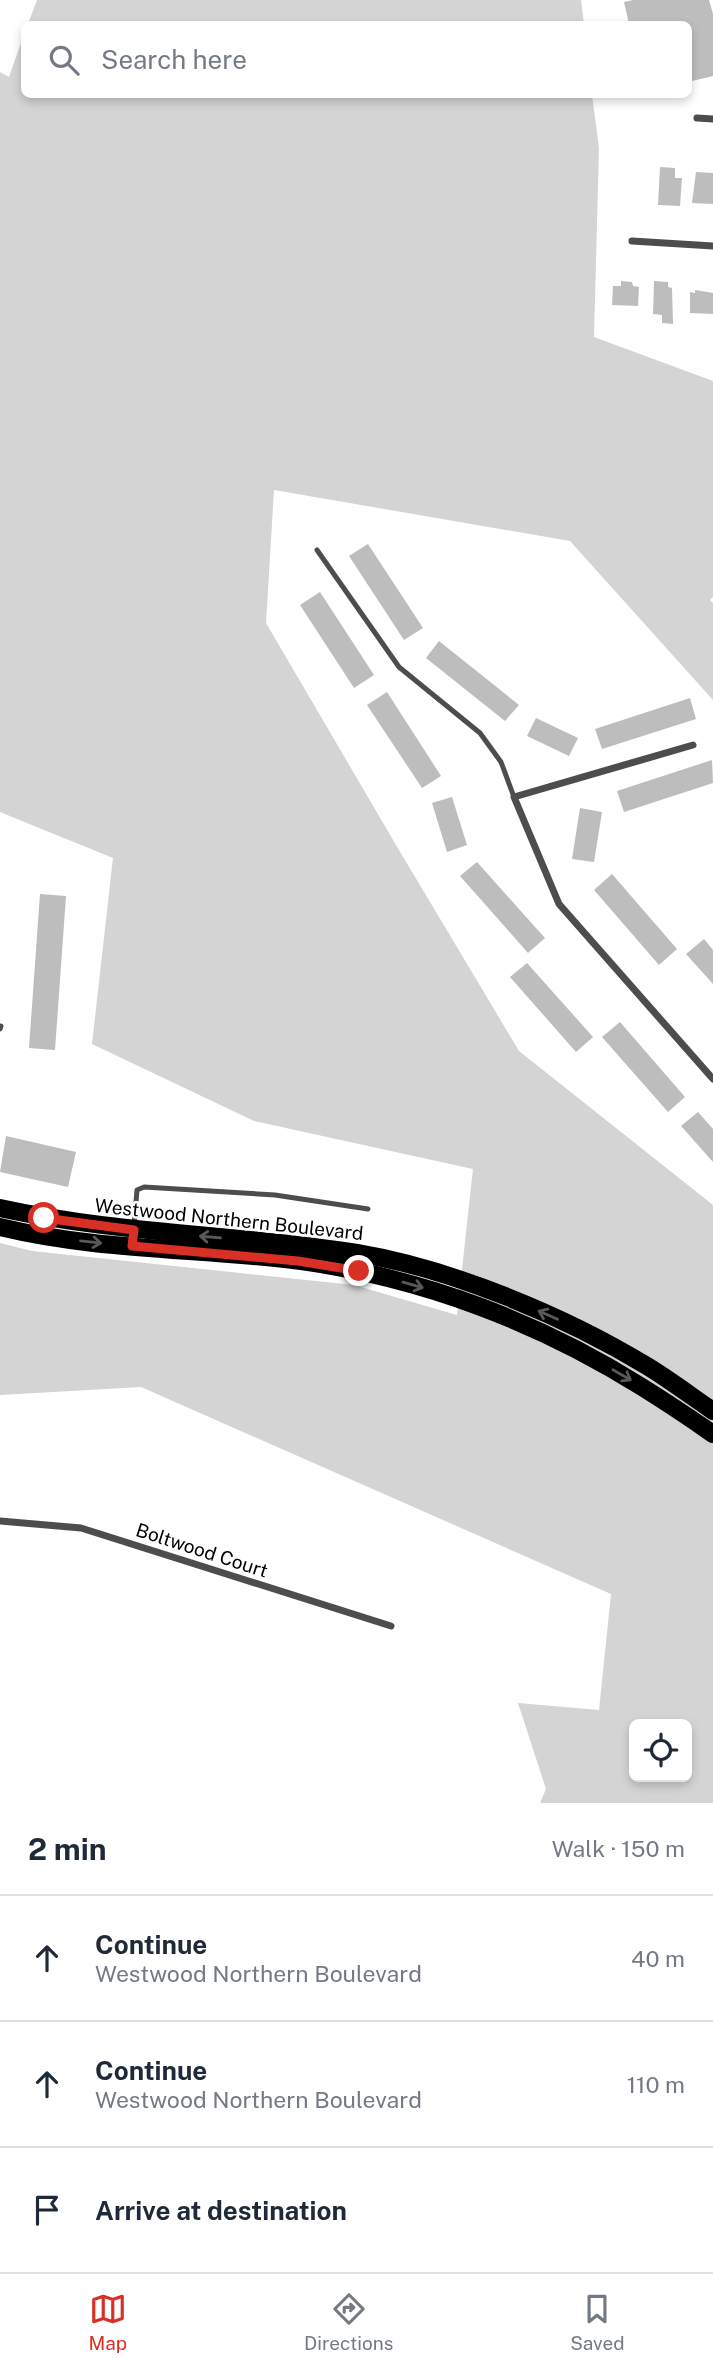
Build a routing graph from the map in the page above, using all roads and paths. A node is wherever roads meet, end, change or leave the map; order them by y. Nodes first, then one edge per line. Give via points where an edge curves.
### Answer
1 (697, 118) dead end
2 (713, 119) edge
3 (632, 241) dead end
4 (713, 246) edge
5 (317, 550) dead end
6 (693, 745) dead end
7 (514, 797) junction
8 (713, 1079) edge
9 (0, 1208) edge
10 (368, 1209) dead end
11 (0, 1227) edge
12 (133, 1238) junction
13 (713, 1411) edge
14 (713, 1434) edge
15 (0, 1521) edge
16 (391, 1626) dead end

1 - 2 street
3 - 4 street
5 - 7 lane via 399,667 480,733 500,762
6 - 7 street
7 - 8 street via 559,904
9 - 12 main road, Westwood Northern Boulevard
10 - 12 lane via 275,1195 144,1186 137,1190
11 -> 12 main road, Westwood Northern Boulevard via 59,1238
13 -> 12 main road, Westwood Northern Boulevard via 649,1367 592,1336 506,1297 418,1267 289,1243
12 -> 14 main road, Westwood Northern Boulevard via 359,1271 479,1306 535,1328 642,1386
15 - 16 street, Boltwood Court via 80,1528

